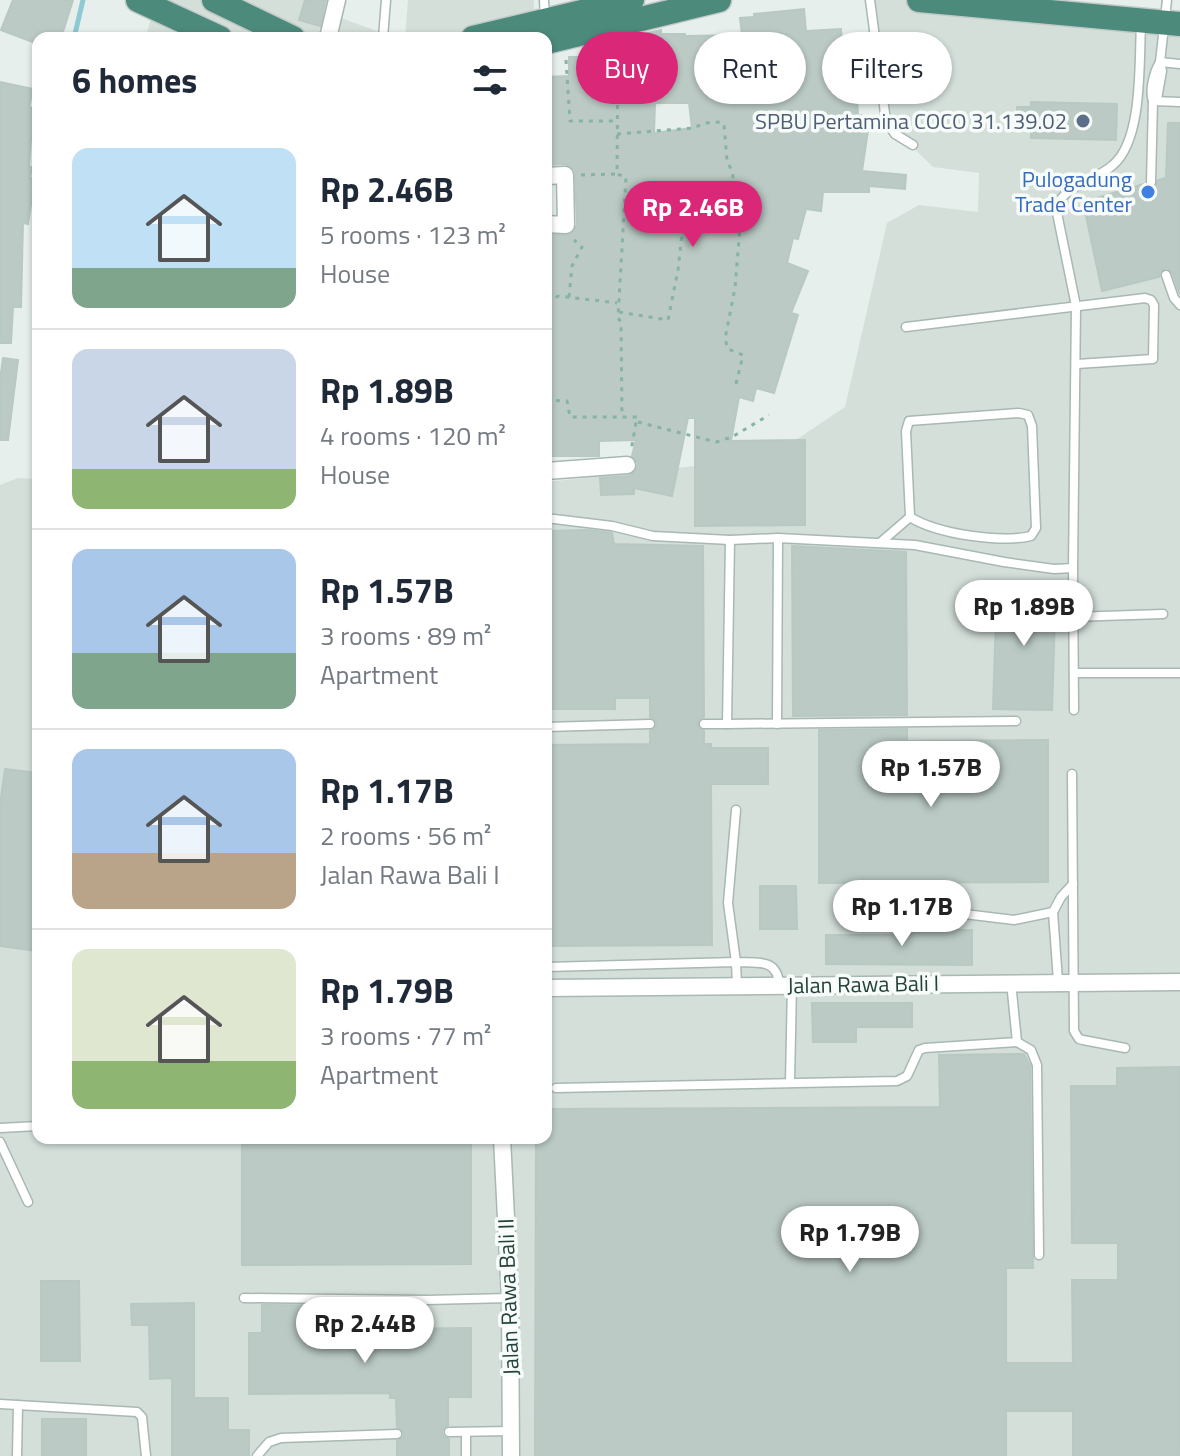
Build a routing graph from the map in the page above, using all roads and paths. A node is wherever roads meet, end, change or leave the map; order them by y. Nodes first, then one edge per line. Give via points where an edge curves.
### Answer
1 (138, 0) edge
2 (214, 0) edge
3 (337, 0) edge
4 (386, 0) edge
5 (632, 0) edge
6 (719, 0) edge
7 (870, 0) edge
8 (919, 0) edge
9 (248, 8) edge
10 (1163, 17) edge
11 (550, 25) edge
12 (617, 25) junction
13 (200, 32) edge
14 (284, 32) edge
15 (329, 32) edge
16 (383, 32) edge
17 (509, 32) edge
18 (552, 35) edge
19 (1160, 62) junction
20 (1180, 64) edge
21 (1153, 101) junction
22 (1180, 102) edge
23 (617, 121) junction
24 (617, 134) junction
25 (913, 145) dead end
26 (617, 174) junction
27 (565, 175) junction
28 (552, 176) edge
29 (1151, 182) dead end
30 (732, 209) junction
31 (552, 224) edge
32 (566, 225) junction
33 (1166, 275) dead end
34 (569, 297) junction
35 (552, 298) edge
36 (619, 303) junction
37 (1180, 305) edge
38 (1076, 306) junction
39 (619, 312) junction
40 (906, 327) dead end
41 (1077, 364) junction
42 (735, 388) dead end
43 (552, 400) edge
44 (769, 415) dead end
45 (622, 416) junction
46 (638, 422) junction
47 (627, 465) joint
48 (552, 471) edge
49 (910, 517) junction
50 (552, 519) edge
51 (778, 538) junction
52 (730, 540) junction
53 (881, 542) junction
54 (1073, 568) junction
55 (1163, 614) dead end
56 (1072, 617) junction
57 (1074, 673) junction
58 (1180, 673) edge
59 (1074, 710) dead end
60 (1016, 721) dead end
61 (650, 724) dead end
62 (704, 724) dead end
63 (727, 724) junction
64 (777, 724) junction
65 (552, 727) edge
66 (1072, 774) dead end
67 (736, 810) dead end
68 (1073, 884) junction
69 (915, 908) dead end
70 (1053, 912) junction
71 (736, 962) junction
72 (552, 967) edge
73 (1011, 982) junction
74 (1066, 982) junction
75 (1180, 982) edge
76 (785, 984) junction
77 (737, 985) junction
78 (552, 988) edge
79 (1017, 1042) junction
80 (1125, 1048) dead end
81 (790, 1082) junction
82 (556, 1088) dead end
83 (32, 1126) edge
84 (0, 1128) edge
85 (0, 1142) edge
86 (502, 1144) edge
87 (28, 1202) dead end
88 (1039, 1255) dead end
89 (244, 1298) dead end
90 (510, 1298) junction
91 (0, 1404) edge
92 (18, 1405) junction
93 (511, 1431) junction
94 (449, 1432) dead end
95 (466, 1433) junction
96 (397, 1434) dead end
97 (17, 1456) edge
98 (146, 1456) edge
99 (257, 1456) edge
100 (466, 1456) edge
101 (511, 1456) edge

1 - 13 highway
2 - 9 highway
3 - 15 street
4 - 16 lane
5 - 11 highway
6 - 12 highway
7 - 25 lane via 886,121
8 - 10 highway
9 - 14 highway
10 - 19 lane
10 - 38 lane via 1127,150 1114,165 1068,191 1056,208
11 - 12 highway
11 - 17 highway
12 - 23 path
18 - 23 path via 569,119
19 - 20 lane
19 - 21 lane
21 - 22 lane
21 - 29 lane
23 - 24 path
24 - 26 path
24 - 30 path via 723,123 733,174
26 - 27 path
26 - 36 path via 626,177
27 - 28 street
27 - 32 street
30 - 39 path via 684,207 668,320
30 - 42 path via 740,223 725,339 728,349 743,355
31 - 32 street
32 - 34 path via 566,236 582,247 572,266
33 - 37 lane
34 - 35 path
34 - 36 path
36 - 39 path
38 - 40 lane
38 - 41 lane
38 - 41 lane via 1151,300 1155,355 1150,361
39 - 45 path
41 - 54 lane
43 - 45 path via 567,401 570,417
44 - 46 path via 716,442
45 - 46 path via 637,417
46 - 47 path
47 - 48 street
49 - 49 lane via 952,531 1031,536 1036,528 1028,415 909,421
49 - 53 lane
50 - 52 lane via 653,536
51 - 52 lane
51 - 53 lane
51 - 64 lane
52 - 63 lane
53 - 54 lane
54 - 56 lane
55 - 56 lane
56 - 57 lane
57 - 58 lane
57 - 59 lane
60 - 64 lane
61 - 65 lane
62 - 63 lane
63 - 64 lane
66 - 68 lane
67 - 71 lane via 728,903
68 - 70 lane
68 - 74 lane
69 - 70 lane via 1014,920
70 - 74 lane
71 - 72 lane
71 - 76 lane via 774,966
71 - 77 lane
73 - 74 street, Jalan Rawa Bali I
73 - 76 street, Jalan Rawa Bali I
73 - 79 lane
74 - 75 street, Jalan Rawa Bali I
74 - 80 lane via 1076,1035
76 - 77 street, Jalan Rawa Bali I
76 - 81 lane
77 - 78 street, Jalan Rawa Bali I
79 - 81 lane via 925,1048 907,1076 897,1081
79 - 88 lane via 1031,1050 1037,1065
81 - 82 lane
83 - 84 lane
85 - 87 lane
86 - 90 street, Jalan Rawa Bali II
89 - 90 lane
90 - 93 street, Jalan Rawa Bali II
91 - 92 lane
92 - 97 lane
92 - 98 lane via 137,1412
93 - 95 lane
93 - 101 street, Jalan Rawa Bali II
94 - 95 lane
95 - 100 lane
96 - 99 lane via 281,1438

